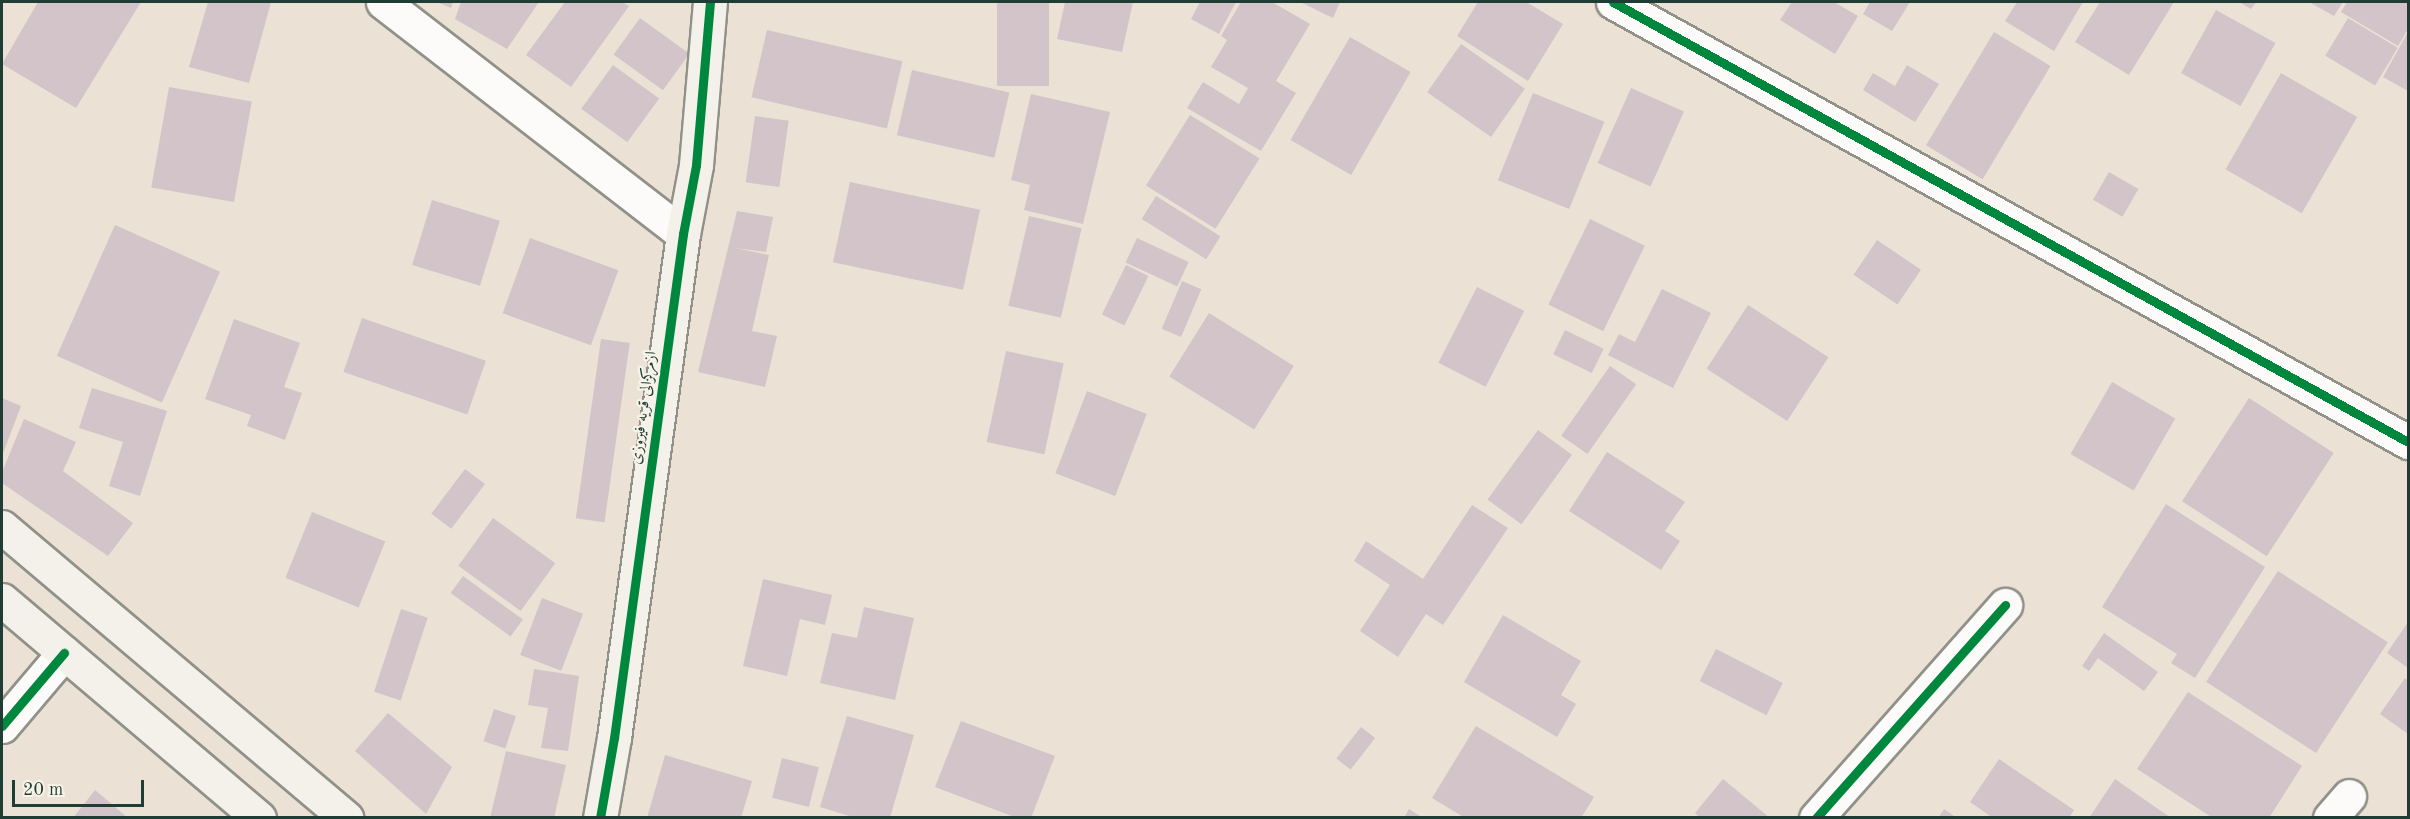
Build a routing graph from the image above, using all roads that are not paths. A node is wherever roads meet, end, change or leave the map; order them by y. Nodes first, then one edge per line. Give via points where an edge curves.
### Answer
1 (383, 2) edge
2 (710, 2) edge
3 (1613, 2) edge
4 (682, 234) junction
5 (2409, 442) edge
6 (2, 527) edge
7 (2, 600) edge
8 (2005, 605) dead end
9 (64, 653) junction
10 (2, 726) edge
11 (259, 818) edge
12 (346, 818) edge
13 (600, 818) edge
14 (1816, 818) edge

1 - 4 street
2 - 4 street, ازمرکزالی قریه فیروزی via 696,165
3 - 5 street
4 - 13 street, ازمرکزالی قریه فیروزی
6 - 12 street
7 - 9 street
8 - 14 street
9 - 10 street
9 - 11 street

